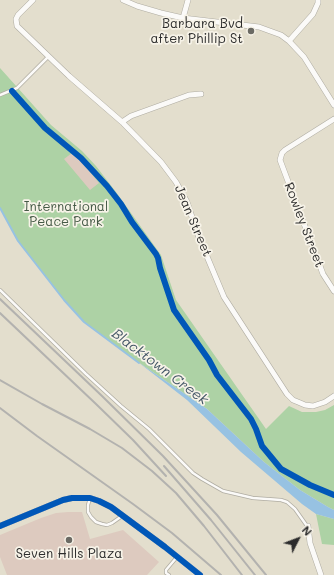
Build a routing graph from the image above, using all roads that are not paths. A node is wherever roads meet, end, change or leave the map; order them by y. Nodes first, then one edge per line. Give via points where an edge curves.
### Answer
1 (33, 0) edge
2 (123, 0) edge
3 (188, 0) edge
4 (318, 0) edge
5 (183, 18) junction
6 (289, 41) junction
7 (49, 57) junction
8 (201, 94) dead end
9 (0, 96) edge
10 (334, 105) edge
11 (334, 119) edge
12 (122, 122) junction
13 (0, 290) edge
14 (334, 291) edge
15 (334, 396) edge
16 (90, 498) junction
17 (122, 515) junction
18 (0, 526) edge
19 (308, 526) joint
20 (177, 557) junction
21 (168, 575) edge
22 (200, 575) edge
23 (321, 575) edge

1 - 7 street, Jean Street via 18,15 17,26
2 - 5 street via 148,10
3 - 5 street
4 - 6 street via 313,14
5 - 6 street via 259,27
6 - 10 street via 304,57
7 - 9 lane via 17,88
7 - 12 street, Jean Street
8 - 12 street via 189,95 131,116
11 - 14 street, Rowley Street via 285,150 280,157 323,274
12 - 15 street, Jean Street via 161,162 176,182 187,202 224,297 287,394 293,400 313,406
13 - 19 lane via 120,406 149,429 202,479 223,491 287,502
16 - 17 street
16 - 17 lane via 88,512 96,522 112,524
16 - 18 street via 63,500
17 - 20 street
19 - 23 street via 310,543
20 - 21 lane via 166,570
20 - 22 street

